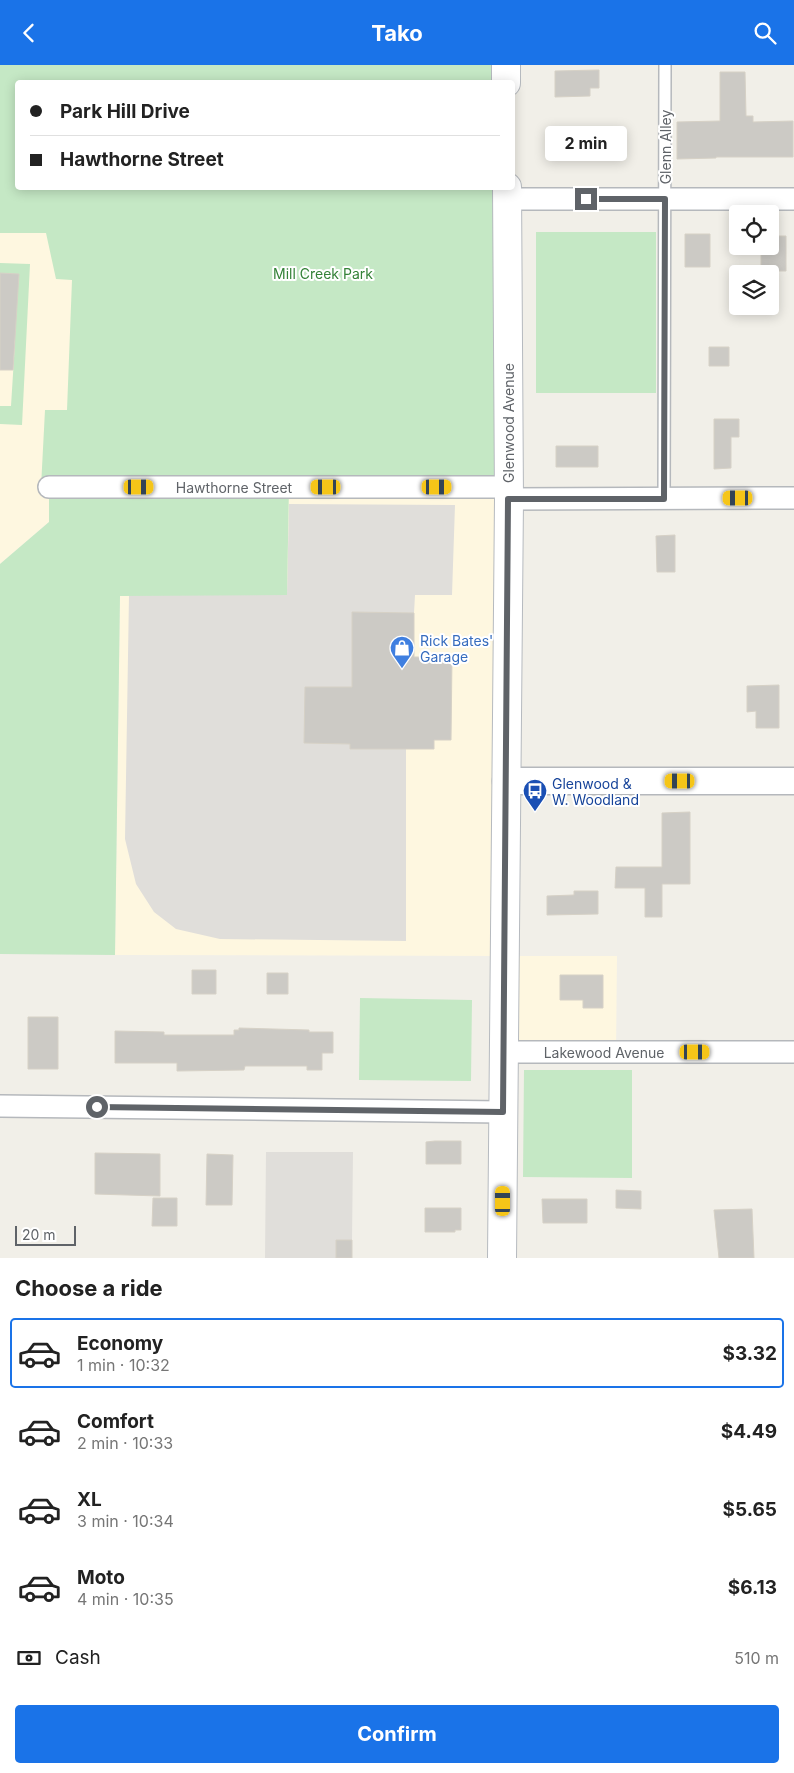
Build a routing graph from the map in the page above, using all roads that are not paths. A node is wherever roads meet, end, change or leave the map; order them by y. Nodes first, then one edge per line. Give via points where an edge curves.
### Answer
1 (506, 65) edge
2 (665, 65) edge
3 (506, 80) edge
4 (507, 193) edge
5 (665, 199) junction
6 (794, 199) edge
7 (49, 487) dead end
8 (508, 493) junction
9 (794, 498) edge
10 (664, 499) junction
11 (506, 781) junction
12 (794, 781) edge
13 (504, 1052) junction
14 (794, 1052) edge
15 (0, 1106) edge
16 (503, 1112) junction
17 (502, 1258) edge

1 - 3 main road
2 - 5 lane, Glenn Alley
4 - 5 street
4 - 8 main road, Glenwood Avenue
5 - 6 street
5 - 10 lane, Glenn Alley
7 - 8 street, Hawthorne Street
8 - 10 street, Hawthorne Street
8 - 11 main road, Glenwood Avenue
9 - 10 street, Hawthorne Street
11 - 12 street
11 - 13 main road, Glenwood Avenue
13 - 14 street, Lakewood Avenue
13 - 16 main road, Glenwood Avenue
15 - 16 street
16 - 17 main road, Glenwood Avenue

